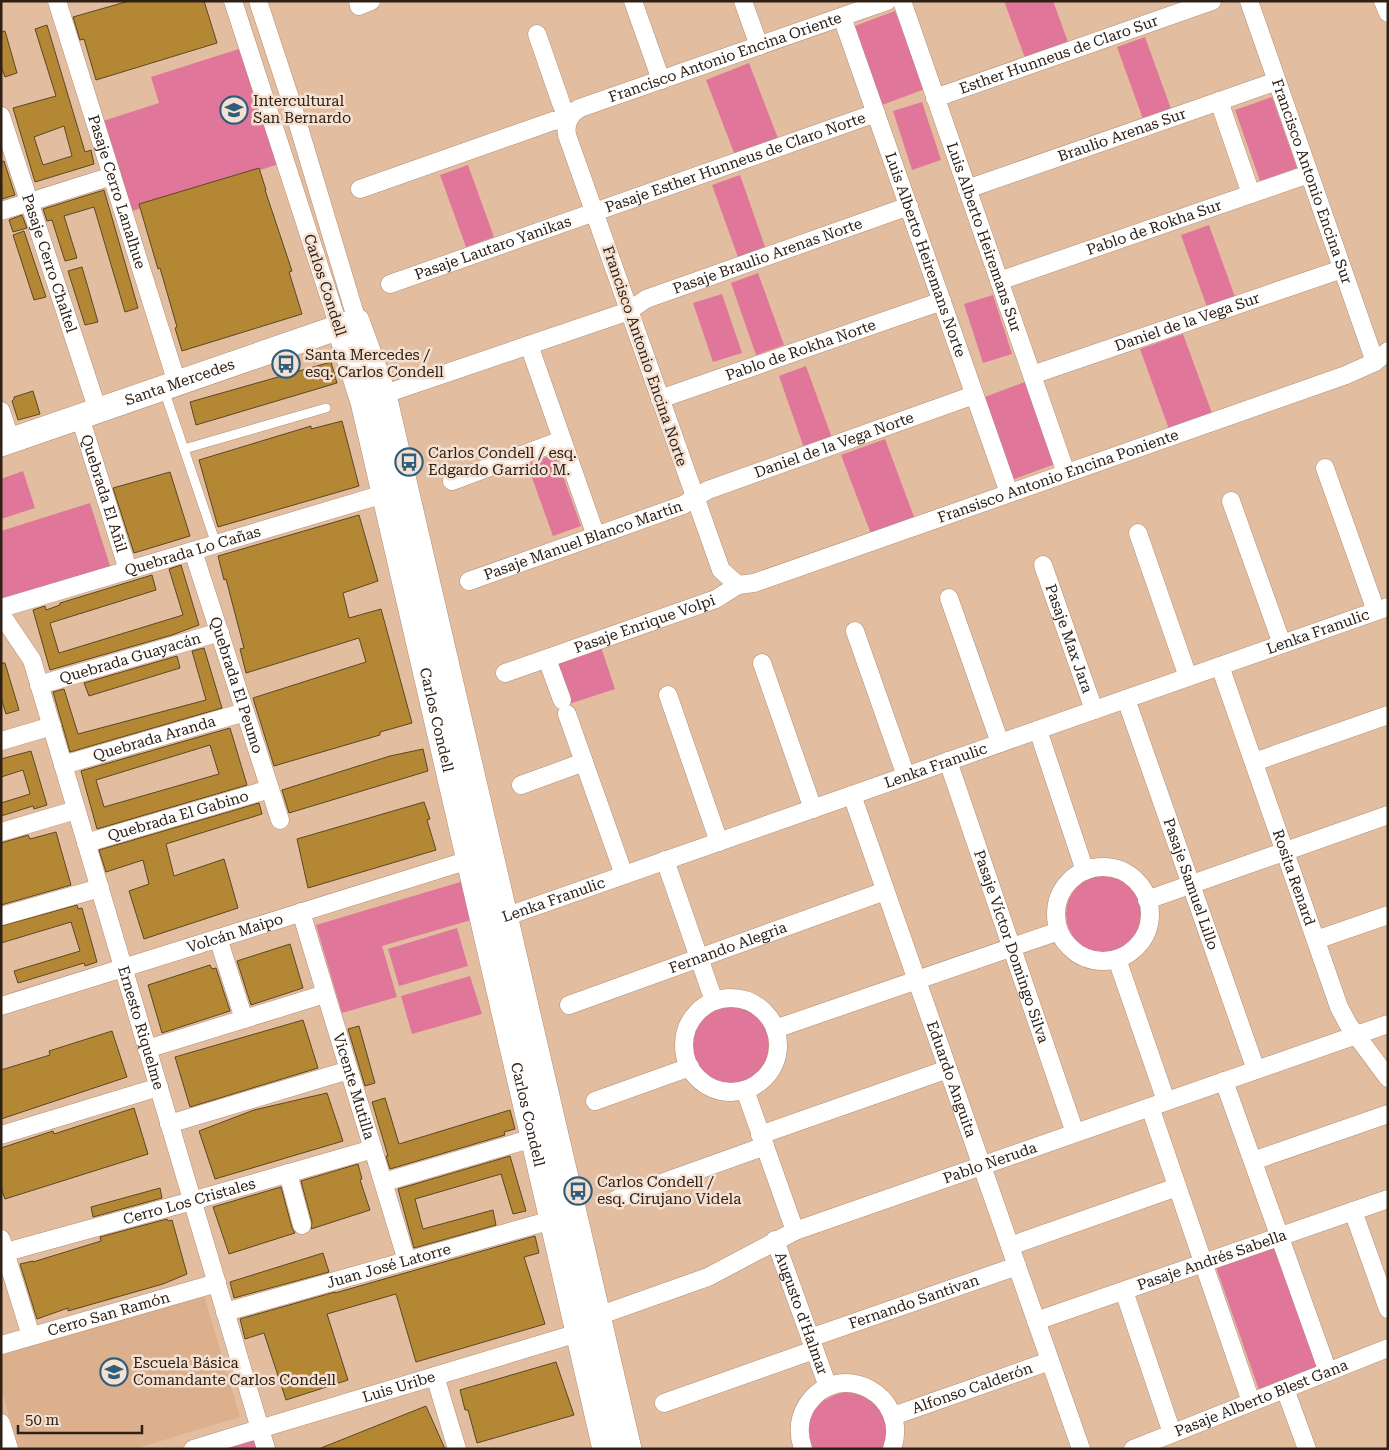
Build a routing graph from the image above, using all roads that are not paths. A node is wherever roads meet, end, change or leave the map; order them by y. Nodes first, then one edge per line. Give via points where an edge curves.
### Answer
1 (57, 1) edge
2 (233, 1) edge
3 (258, 1) edge
4 (358, 1) edge
5 (371, 1) edge
6 (634, 1) edge
7 (743, 1) edge
8 (887, 1) edge
9 (902, 1) edge
10 (1212, 1) edge
11 (1249, 1) edge
12 (1384, 1) edge
13 (851, 10) edge
14 (1388, 13) edge
15 (537, 34) dead end
16 (759, 46) junction
17 (661, 80) junction
18 (1277, 81) junction
19 (935, 98) junction
20 (1219, 101) junction
21 (876, 113) junction
22 (1, 116) edge
23 (568, 119) junction
24 (1309, 174) junction
25 (112, 176) junction
26 (360, 189) dead end
27 (967, 189) junction
28 (1251, 194) junction
29 (29, 202) junction
30 (909, 206) junction
31 (1, 211) edge
32 (595, 213) junction
33 (1342, 269) junction
34 (999, 281) junction
35 (390, 284) dead end
36 (942, 301) junction
37 (629, 311) junction
38 (348, 324) junction
39 (530, 345) junction
40 (1383, 358) edge
41 (1032, 375) junction
42 (170, 386) junction
43 (974, 394) junction
44 (373, 398) junction
45 (660, 399) junction
46 (326, 408) dead end
47 (1, 411) edge
48 (89, 414) junction
49 (562, 440) junction
50 (6, 443) edge
51 (184, 449) junction
52 (1325, 468) dead end
53 (1066, 473) junction
54 (452, 481) dead end
55 (1009, 493) junction
56 (384, 494) junction
57 (695, 497) junction
58 (1231, 501) dead end
59 (1138, 533) dead end
60 (596, 536) junction
61 (216, 544) junction
62 (193, 551) junction
63 (1044, 565) dead end
64 (128, 570) junction
65 (469, 581) dead end
66 (738, 585) junction
67 (949, 598) dead end
68 (1, 608) edge
69 (1382, 609) edge
70 (1, 614) edge
71 (855, 631) dead end
72 (220, 632) junction
73 (9, 641) edge
74 (1282, 644) junction
75 (547, 658) junction
76 (762, 663) dead end
77 (1220, 666) junction
78 (505, 673) dead end
79 (1188, 677) junction
80 (39, 685) junction
81 (668, 695) dead end
82 (1126, 699) junction
83 (1094, 710) junction
84 (245, 712) junction
85 (1388, 715) edge
86 (52, 726) junction
87 (1038, 730) junction
88 (1, 741) edge
89 (1000, 743) junction
90 (948, 761) junction
91 (584, 762) junction
92 (1254, 762) junction
93 (63, 765) junction
94 (906, 776) junction
95 (521, 785) dead end
96 (270, 789) junction
97 (852, 795) junction
98 (812, 809) junction
99 (76, 810) junction
100 (1388, 815) edge
101 (280, 820) dead end
102 (1, 832) edge
103 (719, 842) junction
104 (86, 843) junction
105 (1285, 851) junction
106 (469, 860) junction
107 (665, 860) junction
108 (1084, 871) junction
109 (624, 875) junction
110 (1191, 884) junction
111 (100, 888) junction
112 (885, 891) junction
113 (1147, 900) junction
114 (301, 912) junction
115 (1388, 915) edge
116 (1, 916) edge
117 (495, 920) junction
118 (1059, 931) junction
119 (218, 938) junction
120 (1316, 940) junction
121 (1012, 947) junction
122 (699, 958) junction
123 (1116, 959) junction
124 (123, 968) junction
125 (916, 980) junction
126 (325, 994) junction
127 (714, 1001) junction
128 (569, 1004) dead end
129 (1, 1006) edge
130 (244, 1019) junction
131 (1388, 1024) edge
132 (775, 1028) junction
133 (1356, 1034) junction
134 (147, 1049) junction
135 (690, 1067) junction
136 (948, 1069) junction
137 (349, 1070) junction
138 (1256, 1070) junction
139 (1388, 1078) edge
140 (1224, 1081) junction
141 (158, 1087) junction
142 (745, 1090) junction
143 (595, 1100) dead end
144 (1158, 1104) junction
145 (1388, 1114) edge
146 (169, 1124) junction
147 (1075, 1133) junction
148 (1, 1135) edge
149 (533, 1138) junction
150 (762, 1140) junction
151 (373, 1148) junction
152 (1253, 1161) junction
153 (982, 1166) junction
154 (288, 1173) junction
155 (384, 1182) junction
156 (1177, 1187) junction
157 (617, 1198) dead end
158 (1388, 1198) edge
159 (192, 1201) junction
160 (1353, 1211) junction
161 (552, 1220) junction
162 (302, 1225) dead end
163 (795, 1231) junction
164 (1280, 1236) junction
165 (775, 1240) junction
166 (3, 1245) edge
167 (1010, 1246) junction
168 (408, 1261) junction
169 (1204, 1263) junction
170 (1017, 1266) junction
171 (217, 1283) junction
172 (1124, 1291) junction
173 (1388, 1309) edge
174 (225, 1312) junction
175 (598, 1316) junction
176 (1036, 1322) junction
177 (578, 1333) junction
178 (32, 1336) junction
179 (812, 1344) junction
180 (1, 1345) edge
181 (1388, 1348) edge
182 (1050, 1361) junction
183 (1328, 1372) junction
184 (435, 1376) junction
185 (828, 1387) junction
186 (1285, 1389) junction
187 (1251, 1402) junction
188 (664, 1403) dead end
189 (893, 1416) junction
190 (1, 1423) edge
191 (260, 1429) junction
192 (1172, 1433) junction
193 (9, 1449) edge
194 (194, 1449) edge
195 (266, 1449) edge
196 (457, 1449) edge
197 (605, 1449) edge
198 (630, 1449) edge
199 (803, 1449) edge
200 (892, 1449) edge
201 (1081, 1449) edge
202 (1133, 1449) edge
203 (1307, 1449) edge

1 - 25 street, Pasaje Cerro Lanalhue
2 - 38 street, Carlos Condell
3 - 38 street, Carlos Condell via 292,104
4 - 5 street via 359,6
6 - 17 street
7 - 16 street
8 - 13 street, Francisco Antonio Encina Oriente
9 - 19 street, Luis Alberto Heiremans Sur
10 - 19 street, Esther Hunneus de Claro Sur
11 - 18 street, Francisco Antonio Encina Sur
12 - 14 street
13 - 16 street, Francisco Antonio Encina Oriente
13 - 21 street, Luis Alberto Heiremans Norte
15 - 23 street, Francisco Antonio Encina Norte
16 - 17 street, Francisco Antonio Encina Oriente
17 - 23 street, Francisco Antonio Encina Oriente via 580,108
18 - 20 street, Braulio Arenas Sur
18 - 24 street, Francisco Antonio Encina Sur
19 - 27 street, Luis Alberto Heiremans Sur
20 - 27 street, Braulio Arenas Sur
20 - 28 street
21 - 30 street, Luis Alberto Heiremans Norte
21 - 32 street, Pasaje Esther Hunneus de Claro Norte
22 - 29 street, Pasaje Cerro Chaltel
23 - 26 street via 552,121
23 - 32 street, Francisco Antonio Encina Norte via 567,135
24 - 28 street, Pablo de Rokha Sur
24 - 33 street, Francisco Antonio Encina Sur
25 - 29 street
25 - 42 street, Pasaje Cerro Lanalhue
27 - 34 street, Luis Alberto Heiremans Sur
28 - 34 street, Pablo de Rokha Sur
29 - 31 street
29 - 48 street, Pasaje Cerro Chaltel
30 - 36 street, Luis Alberto Heiremans Norte
30 - 37 street, Pasaje Braulio Arenas Norte via 646,299
32 - 35 street, Pasaje Lautaro Yanikas
32 - 37 street, Francisco Antonio Encina Norte
33 - 40 street, Francisco Antonio Encina Sur
33 - 41 street, Daniel de la Vega Sur
34 - 41 street, Luis Alberto Heiremans Sur
36 - 43 street, Luis Alberto Heiremans Norte
36 - 45 street, Pablo de Rokha Norte
37 - 39 street, Pasaje Braulio Arenas Norte
37 - 45 street, Francisco Antonio Encina Norte
38 - 42 street, Santa Mercedes
38 - 44 street, Carlos Condell
39 - 44 street, Pasaje Braulio Arenas Norte
39 - 49 street
40 - 53 street, Fransisco Antonio Encina Poniente via 1346,375
41 - 53 street, Luis Alberto Heiremans Sur
42 - 48 street, Santa Mercedes
42 - 51 lane
43 - 55 street, Luis Alberto Heiremans Norte
43 - 57 street, Daniel de la Vega Norte
44 - 56 street, Carlos Condell
44 - 117 street, Carlos Condell
45 - 57 street, Francisco Antonio Encina Norte
46 - 51 lane
47 - 50 street
48 - 50 street, Santa Mercedes
48 - 64 street, Quebrada El Añil
49 - 54 street
49 - 60 street
51 - 61 lane
52 - 69 street
53 - 55 street, Fransisco Antonio Encina Poniente
55 - 66 street, Fransisco Antonio Encina Poniente via 754,583
56 - 61 street, Quebrada Lo Cañas
56 - 106 street, Carlos Condell
57 - 60 street, Pasaje Manuel Blanco Martín via 683,505
57 - 66 street, Francisco Antonio Encina Norte via 720,570
58 - 74 street
59 - 79 street
60 - 65 street, Pasaje Manuel Blanco Martín
61 - 62 street, Quebrada Lo Cañas
62 - 64 street, Quebrada Lo Cañas
62 - 72 street, Quebrada El Peumo
63 - 83 street, Pasaje Max Jara
64 - 68 street, Quebrada Lo Cañas
66 - 75 street, Pasaje Enrique Volpi via 716,599
67 - 89 street
69 - 74 street, Lenka Franulic
70 - 73 street, Ernesto Riquelme
71 - 94 street
72 - 80 street, Quebrada Guayacán
72 - 84 street, Quebrada El Peumo
73 - 80 street, Ernesto Riquelme via 32,660
74 - 77 street, Lenka Franulic
75 - 78 street, Pasaje Enrique Volpi
75 - 91 street
76 - 98 street
77 - 79 street, Lenka Franulic
77 - 92 street, Rosita Renard
79 - 82 street, Lenka Franulic
80 - 86 street, Ernesto Riquelme
81 - 103 street
82 - 83 street, Lenka Franulic
82 - 110 street, Pasaje Samuel Lillo
83 - 87 street, Lenka Franulic
84 - 93 street, Quebrada Aranda
84 - 96 street, Quebrada El Peumo
85 - 92 street
86 - 88 street
86 - 93 street, Ernesto Riquelme
87 - 89 street, Lenka Franulic
87 - 108 street
89 - 90 street, Lenka Franulic
90 - 94 street, Lenka Franulic
90 - 121 street, Pasaje Víctor Domingo Silva
91 - 95 street
91 - 109 street
92 - 105 street, Rosita Renard
93 - 99 street, Ernesto Riquelme
94 - 97 street, Lenka Franulic
96 - 101 street, Quebrada El Peumo
96 - 104 street, Quebrada El Gabino
97 - 98 street, Lenka Franulic
97 - 112 street, Eduardo Anguita
98 - 103 street, Lenka Franulic
99 - 102 street
99 - 104 street, Ernesto Riquelme
100 - 105 street
103 - 107 street, Lenka Franulic
104 - 111 street, Ernesto Riquelme
105 - 110 street
105 - 120 street, Rosita Renard
106 - 114 street, Volcán Maipo
106 - 117 street, Carlos Condell
107 - 109 street, Lenka Franulic
107 - 122 street
108 - 113 street via 1106,867 1122,872 1136,881
108 - 118 street via 1066,885 1060,896 1056,907
109 - 117 street, Lenka Franulic
110 - 113 street
110 - 138 street, Pasaje Samuel Lillo
111 - 116 street
111 - 124 street, Ernesto Riquelme
112 - 122 street, Fernando Alegria
112 - 125 street, Eduardo Anguita
113 - 123 street via 1149,921 1144,936 1135,949
114 - 119 street, Volcán Maipo
114 - 126 street, Vicente Mutilla
115 - 120 street
117 - 149 street, Carlos Condell
117 - 175 street, Carlos Condell
118 - 121 street
118 - 123 street via 1072,950 1082,956 1093,960
119 - 124 street, Volcán Maipo
119 - 130 street
120 - 133 street, Rosita Renard via 1339,1007
121 - 125 street
121 - 147 street, Pasaje Víctor Domingo Silva
122 - 127 street
122 - 128 street, Fernando Alegria
123 - 144 street
124 - 129 street, Volcán Maipo
124 - 134 street, Ernesto Riquelme
125 - 132 street
125 - 136 street, Eduardo Anguita
126 - 130 street
126 - 137 street, Vicente Mutilla
127 - 132 street via 745,1000 764,1011
127 - 135 street via 704,1006 690,1023 684,1045
130 - 134 street
131 - 133 street, Pablo Neruda
132 - 142 street via 778,1040 776,1061 771,1071 755,1086
133 - 138 street, Pablo Neruda
133 - 139 street, Rosita Renard
134 - 141 street, Ernesto Riquelme
135 - 142 street via 709,1087 726,1092
135 - 143 street
136 - 150 street
136 - 153 street, Eduardo Anguita
137 - 146 street
137 - 151 street, Vicente Mutilla
138 - 140 street, Pablo Neruda
140 - 144 street, Pablo Neruda
140 - 152 street
141 - 146 street, Ernesto Riquelme
141 - 148 street
142 - 150 street
144 - 147 street, Pablo Neruda
144 - 156 street
145 - 152 street
146 - 159 street, Ernesto Riquelme
147 - 153 street, Pablo Neruda
149 - 155 street
149 - 161 street, Carlos Condell
150 - 157 street
150 - 163 street
151 - 154 street, Cerro Los Cristales
151 - 155 street, Vicente Mutilla
152 - 164 street
153 - 163 street, Pablo Neruda
153 - 167 street, Eduardo Anguita
154 - 159 street, Cerro Los Cristales
154 - 162 street
155 - 168 street, Vicente Mutilla
156 - 167 street
156 - 169 street
158 - 160 street, Pasaje Andrés Sabella
159 - 166 street, Cerro Los Cristales
159 - 171 street, Ernesto Riquelme
160 - 164 street, Pasaje Andrés Sabella
160 - 173 street
161 - 168 street, Juan José Latorre
161 - 177 street, Carlos Condell
163 - 165 street, Pablo Neruda
164 - 169 street, Pasaje Andrés Sabella
164 - 183 street
165 - 175 street, Pablo Neruda via 708,1277
165 - 179 street, Augusto d'Halmar
166 - 178 street
167 - 170 street, Eduardo Anguita
168 - 174 street, Juan José Latorre
169 - 172 street, Pasaje Andrés Sabella
169 - 187 street
170 - 176 street, Eduardo Anguita
170 - 179 street, Fernando Santivan
171 - 174 street, Ernesto Riquelme
171 - 178 street, Cerro San Ramón
172 - 176 street, Pasaje Andrés Sabella
172 - 192 street
174 - 191 street, Ernesto Riquelme
175 - 177 street, Luis Uribe
175 - 198 street, Carlos Condell
176 - 182 street, Eduardo Anguita
177 - 184 street, Luis Uribe
177 - 197 street, Carlos Condell
178 - 180 street, Cerro San Ramón
179 - 185 street, Augusto d'Halmar
179 - 188 street, Fernando Santivan
181 - 183 street, Pasaje Alberto Blest Gana
182 - 189 street, Alfonso Calderón
182 - 201 street, Eduardo Anguita
183 - 186 street, Pasaje Alberto Blest Gana
184 - 191 street, Luis Uribe
184 - 196 street
185 - 189 street, Alfonso Calderón via 847,1383 867,1387 883,1399
185 - 199 street via 811,1399 801,1417
186 - 187 street, Pasaje Alberto Blest Gana
186 - 203 street
187 - 192 street, Pasaje Alberto Blest Gana
189 - 200 street, Alfonso Calderón via 896,1434
190 - 193 street
191 - 194 street, Luis Uribe
191 - 195 street, Ernesto Riquelme
192 - 202 street, Pasaje Alberto Blest Gana

